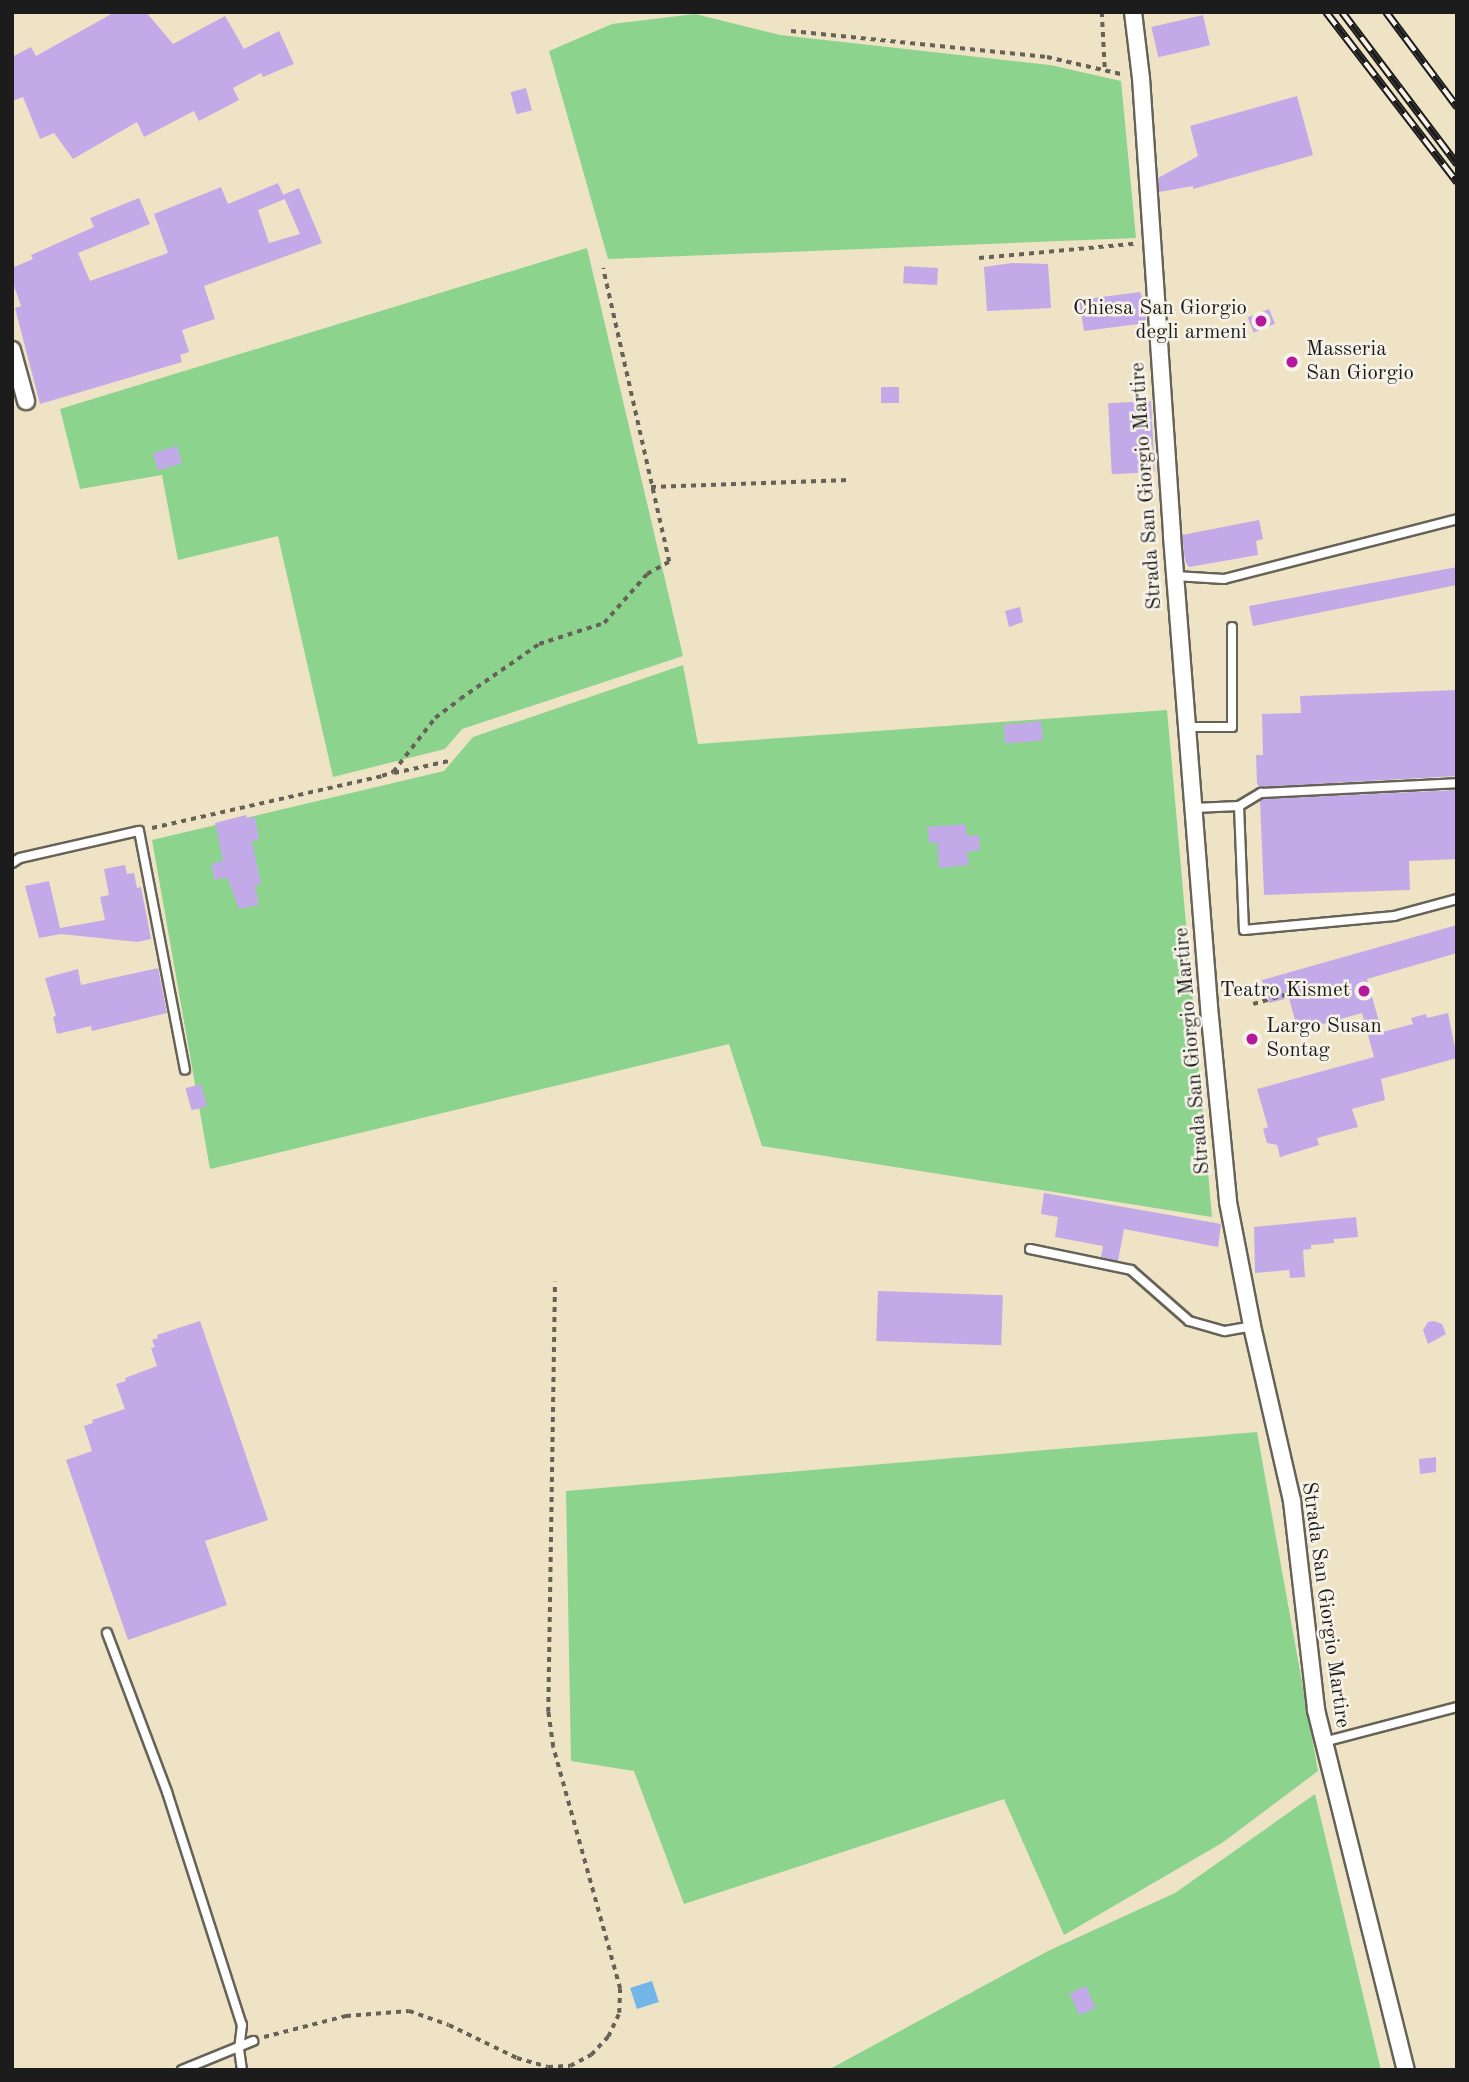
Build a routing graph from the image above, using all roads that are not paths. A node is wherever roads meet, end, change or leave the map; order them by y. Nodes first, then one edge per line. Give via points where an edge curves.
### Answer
1 (1133, 12) edge
2 (12, 350) edge
3 (26, 401) dead end
4 (1457, 519) edge
5 (1175, 576) junction
6 (1232, 627) dead end
7 (1187, 727) junction
8 (1457, 783) edge
9 (1239, 806) junction
10 (1194, 807) junction
11 (12, 863) edge
12 (1457, 899) edge
13 (185, 1070) dead end
14 (1030, 1249) dead end
15 (1252, 1326) junction
16 (107, 1633) dead end
17 (1457, 1707) edge
18 (1323, 1742) junction
19 (253, 2040) road end
20 (239, 2049) junction
21 (182, 2070) edge
22 (242, 2070) edge
23 (1406, 2070) edge

1 - 5 street, Strada San Giorgio Martire
2 - 3 street
4 - 5 lane via 1224,579
5 - 7 street, Strada San Giorgio Martire
6 - 7 lane via 1232,727
7 - 10 street, Strada San Giorgio Martire
8 - 9 lane via 1261,793
9 - 10 lane
9 - 12 lane via 1244,930 1394,916
10 - 15 street, Strada San Giorgio Martire via 1228,1202
11 - 13 lane via 139,831
14 - 15 lane via 1131,1270 1189,1321 1225,1331
15 - 18 street, Strada San Giorgio Martire via 1292,1501 1315,1710
16 - 20 lane via 167,1792 242,2025
17 - 18 lane
18 - 23 street, Strada San Giorgio Martire
19 - 20 lane
20 - 21 lane
20 - 22 lane

